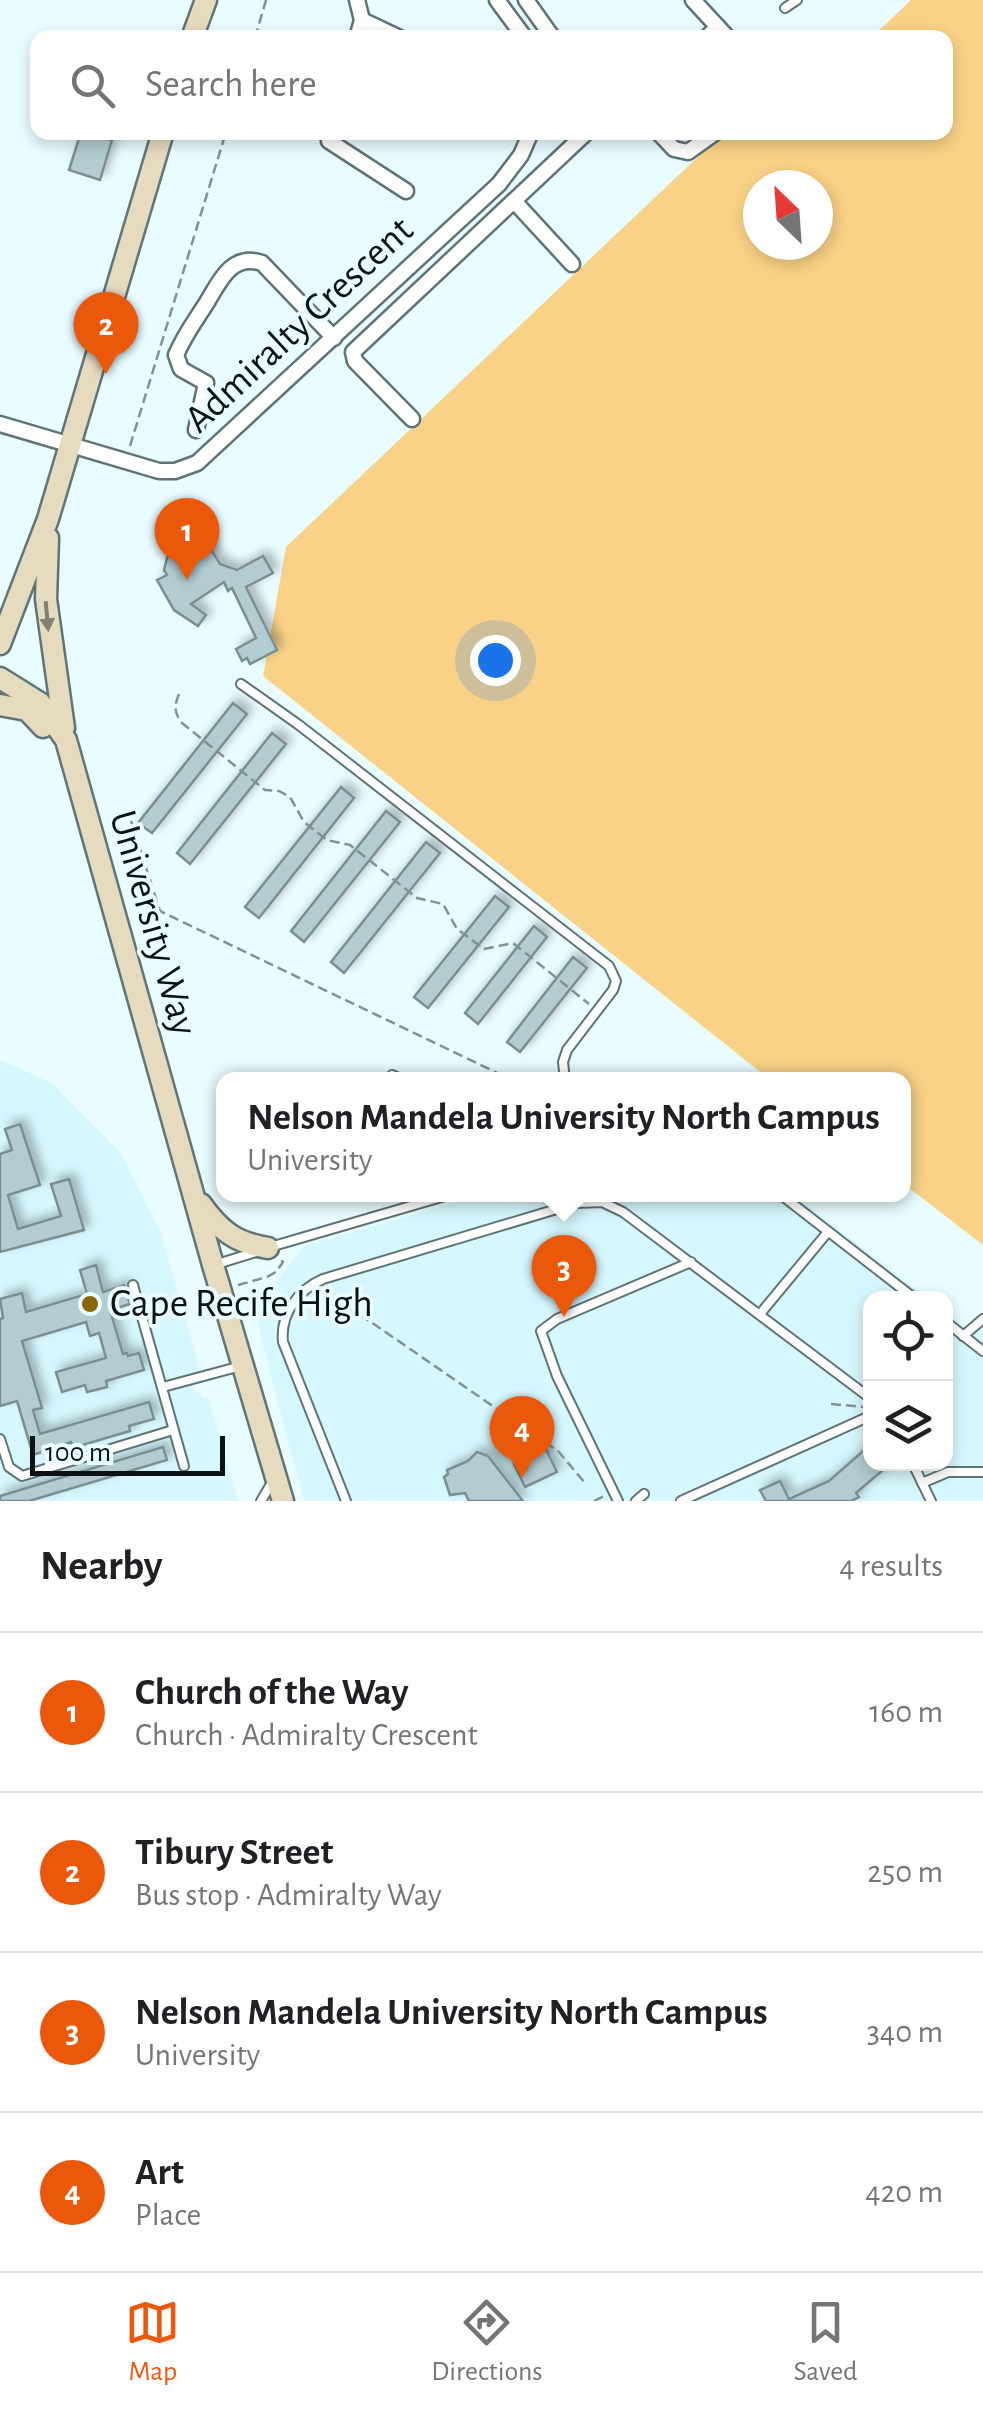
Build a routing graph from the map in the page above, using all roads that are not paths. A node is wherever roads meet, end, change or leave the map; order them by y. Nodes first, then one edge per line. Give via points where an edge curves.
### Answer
1 (206, 0) edge
2 (357, 0) edge
3 (497, 0) edge
4 (526, 0) edge
5 (693, 0) edge
6 (797, 0) edge
7 (785, 8) dead end
8 (362, 20) junction
9 (195, 30) edge
10 (359, 30) edge
11 (383, 30) edge
12 (518, 30) edge
13 (547, 30) edge
14 (714, 30) edge
15 (161, 140) edge
16 (329, 140) edge
17 (528, 140) edge
18 (580, 140) edge
19 (666, 140) edge
20 (705, 140) edge
21 (406, 191) dead end
22 (514, 202) junction
23 (572, 264) dead end
24 (334, 338) junction
25 (412, 419) dead end
26 (0, 424) edge
27 (196, 430) dead end
28 (68, 444) junction
29 (48, 518) junction
30 (0, 644) edge
31 (0, 678) edge
32 (240, 684) dead end
33 (0, 705) edge
34 (66, 740) junction
35 (76, 779) junction
36 (564, 1072) edge
37 (190, 1185) junction
38 (425, 1202) edge
39 (585, 1202) edge
40 (596, 1202) edge
41 (790, 1202) edge
42 (828, 1233) junction
43 (268, 1248) junction
44 (691, 1262) junction
45 (213, 1265) junction
46 (133, 1285) dead end
47 (905, 1291) edge
48 (760, 1314) junction
49 (983, 1319) edge
50 (953, 1327) edge
51 (964, 1336) junction
52 (983, 1351) edge
53 (245, 1364) junction
54 (163, 1387) junction
55 (863, 1393) edge
56 (863, 1419) edge
57 (173, 1430) junction
58 (0, 1439) edge
59 (184, 1466) dead end
60 (916, 1471) edge
61 (983, 1472) edge
62 (276, 1476) junction
63 (922, 1482) junction
64 (261, 1501) edge
65 (283, 1501) edge
66 (346, 1501) edge
67 (618, 1501) edge
68 (682, 1501) edge
69 (931, 1501) edge

1 - 9 street
2 - 8 street
3 - 12 street
4 - 13 street
5 - 14 street
6 - 7 lane
8 - 10 street
8 - 11 street
15 - 28 street
16 - 21 street
17 - 24 street, Admiralty Crescent via 499,184
18 - 22 street
19 - 20 street via 688,152
22 - 23 street
22 - 25 street via 353,352
24 - 27 street via 262,263 235,266 216,282 176,355 181,368 206,382
24 - 28 street, Admiralty Crescent via 197,463 159,471
26 - 28 street, Admiralty Crescent
28 - 29 street
29 - 30 street
29 -> 34 street via 46,599
31 - 34 street, University Way via 40,703
32 - 36 lane via 609,966 613,990 567,1050
33 - 35 street via 33,714
34 - 35 street, University Way
35 - 37 street, University Way
37 - 43 street via 224,1233
37 - 45 street, University Way
38 - 43 lane
39 - 66 lane via 314,1283 294,1301 283,1342
40 - 44 lane via 624,1212
41 - 42 lane
42 - 47 lane
42 - 48 lane
43 - 45 lane
44 - 48 lane
44 - 67 lane via 541,1331
45 - 53 street, University Way
46 - 54 lane
48 - 55 lane
49 - 51 lane
50 - 51 lane
51 - 52 lane
53 - 54 lane
53 - 62 street, University Way
54 - 57 lane
56 - 68 lane
57 - 58 lane via 22,1476 9,1467
57 - 59 lane
60 - 63 lane
61 - 63 lane via 948,1472
62 - 64 lane
62 - 65 street, University Way
63 - 69 lane

